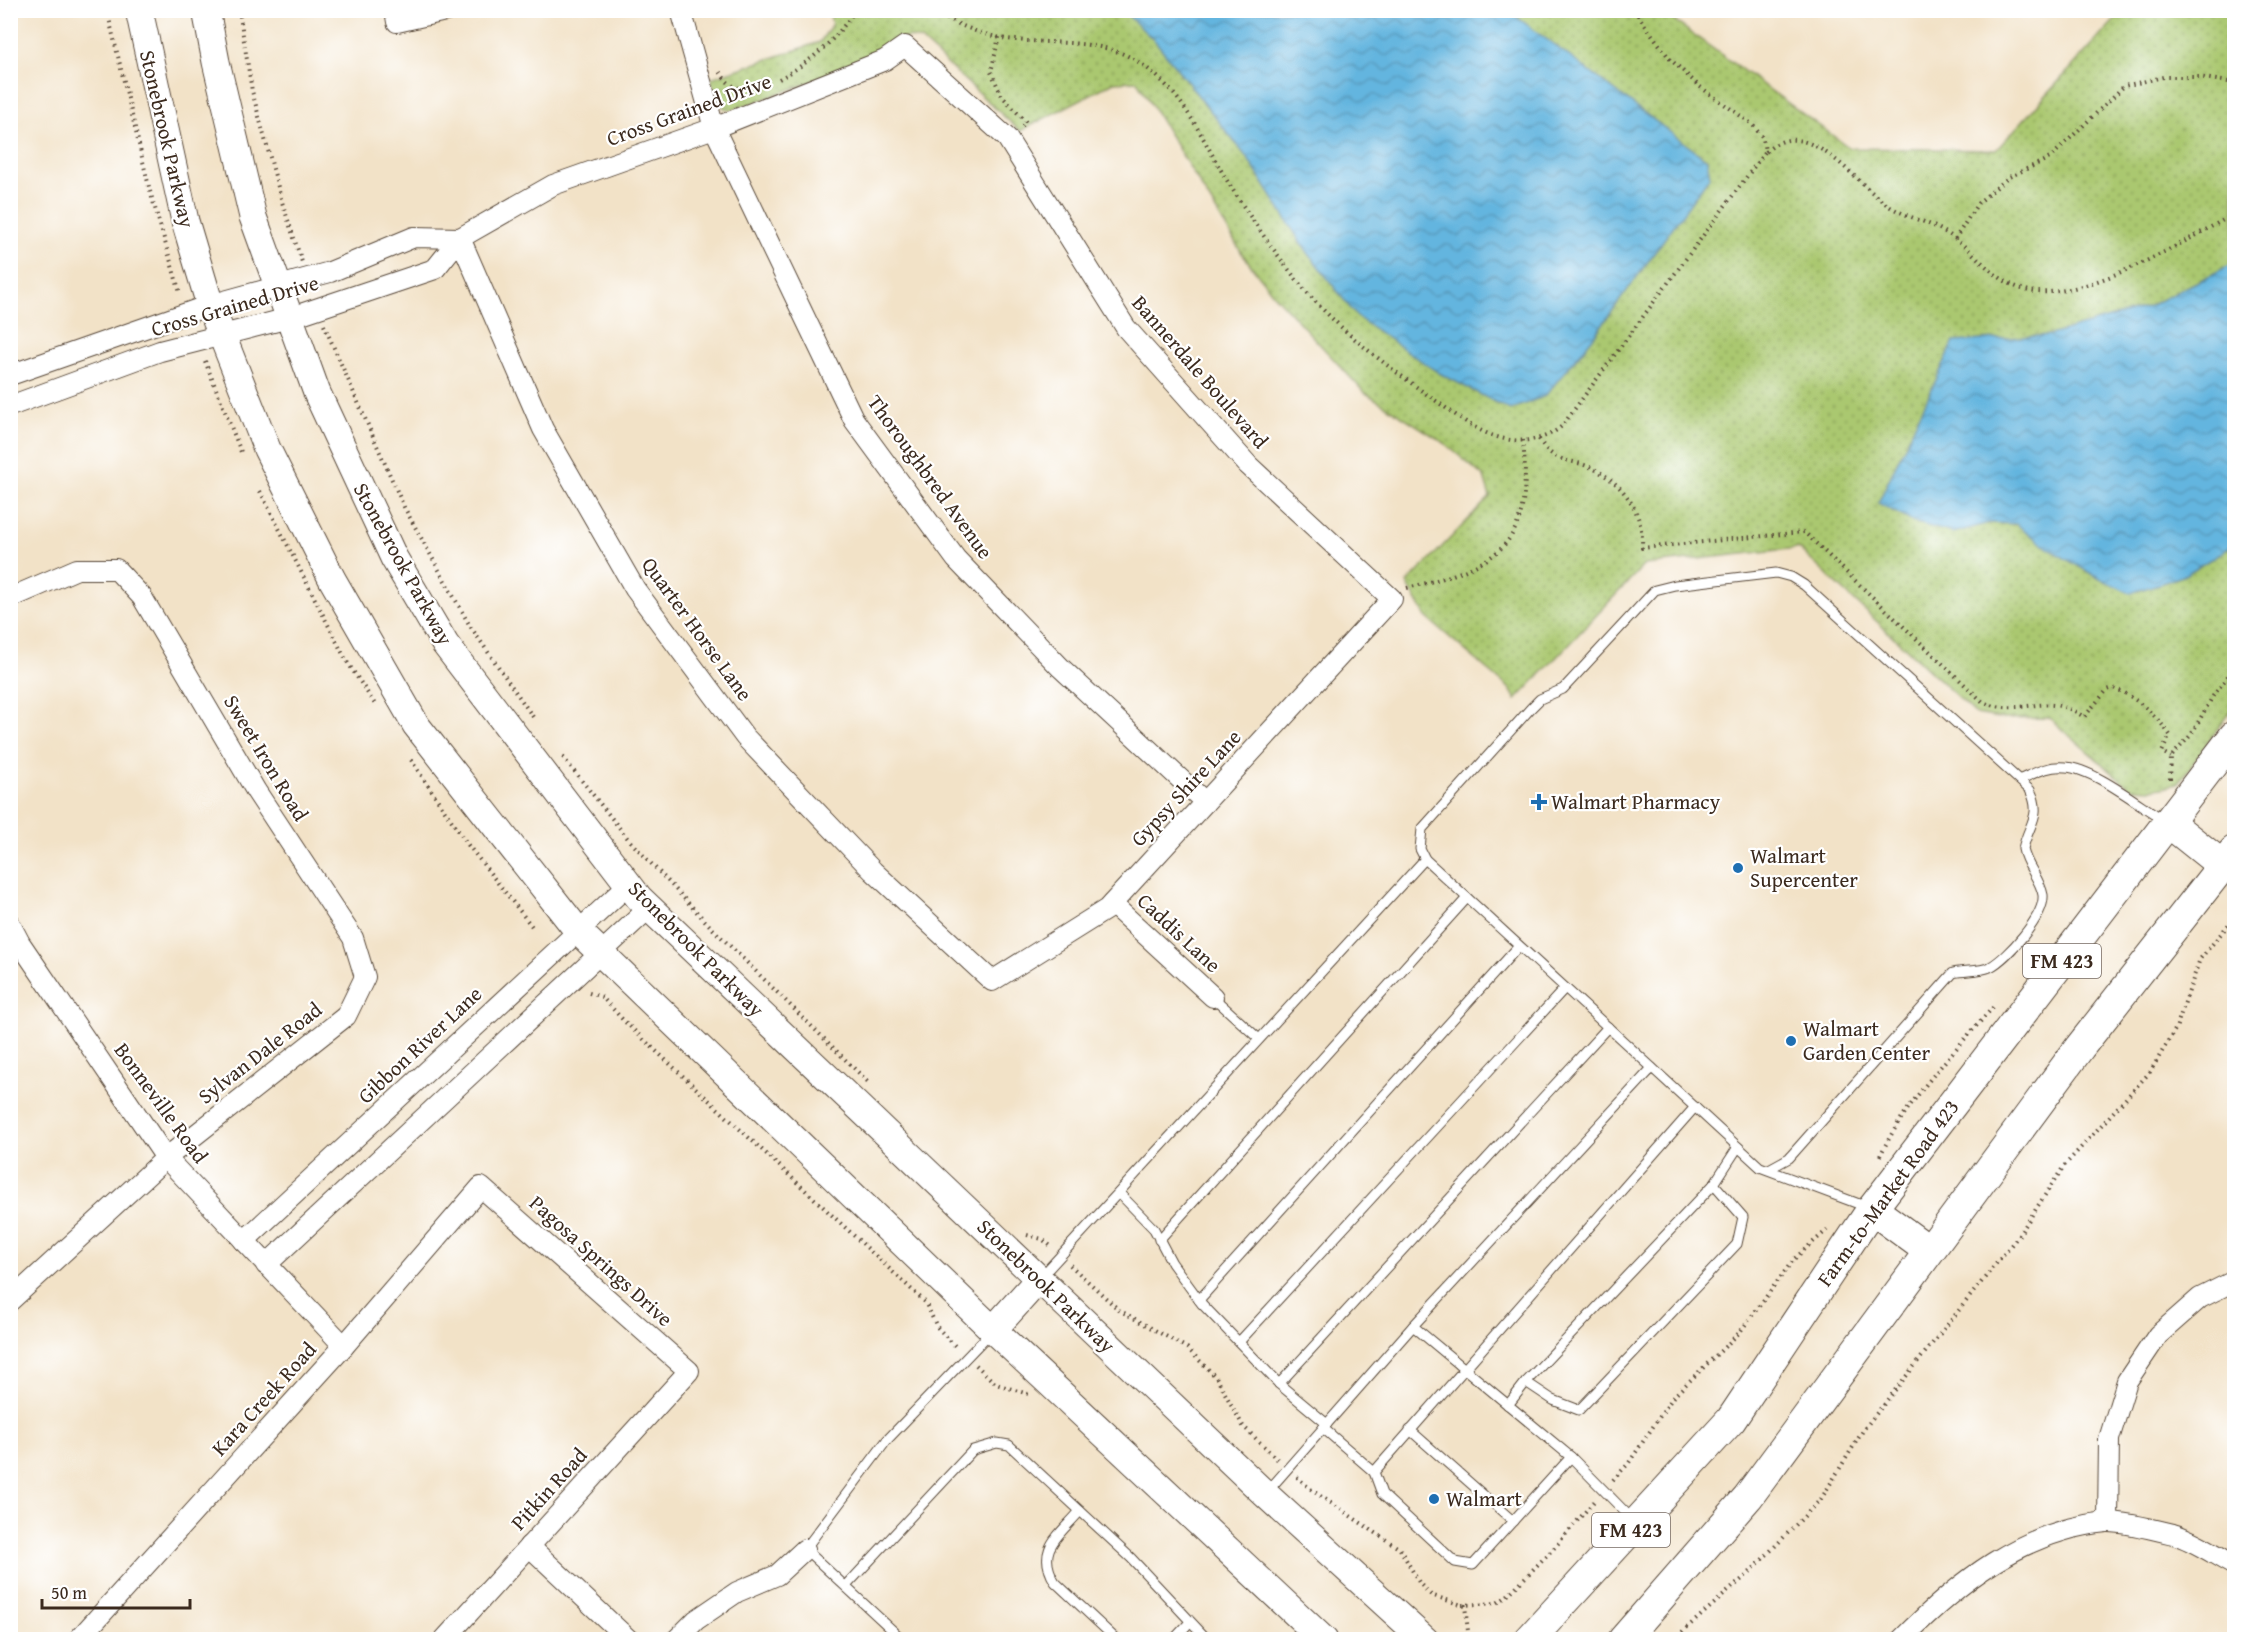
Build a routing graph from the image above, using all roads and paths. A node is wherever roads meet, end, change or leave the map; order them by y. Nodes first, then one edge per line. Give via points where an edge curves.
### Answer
1 (107, 10) edge
2 (139, 10) edge
3 (206, 10) edge
4 (239, 10) edge
5 (450, 10) edge
6 (681, 10) edge
7 (855, 10) edge
8 (931, 10) edge
9 (1634, 10) edge
10 (396, 16) edge
11 (999, 37) junction
12 (905, 46) joint
13 (719, 69) dead end
14 (775, 81) dead end
15 (2235, 83) edge
16 (766, 87) dead end
17 (714, 128) junction
18 (1007, 138) junction
19 (1765, 152) junction
20 (2235, 214) edge
21 (460, 238) junction
22 (1955, 239) junction
23 (307, 279) junction
24 (278, 288) junction
25 (180, 293) dead end
26 (210, 305) junction
27 (318, 309) junction
28 (289, 318) junction
29 (222, 335) junction
30 (10, 375) edge
31 (10, 406) edge
32 (1539, 439) junction
33 (1523, 440) junction
34 (1389, 596) junction
35 (10, 598) edge
36 (2235, 668) edge
37 (534, 719) dead end
38 (2235, 736) edge
39 (563, 756) dead end
40 (2171, 757) junction
41 (2020, 779) junction
42 (1205, 802) junction
43 (2158, 816) junction
44 (2229, 858) edge
45 (1425, 859) junction
46 (629, 884) junction
47 (1467, 898) junction
48 (1112, 904) junction
49 (650, 908) junction
50 (2235, 918) edge
51 (10, 924) edge
52 (578, 931) junction
53 (1519, 945) junction
54 (15, 946) edge
55 (600, 953) junction
56 (365, 977) joint
57 (992, 981) joint
58 (1565, 988) junction
59 (1213, 997) joint
60 (2002, 997) dead end
61 (1608, 1027) junction
62 (1259, 1039) junction
63 (1652, 1068) junction
64 (870, 1084) dead end
65 (1695, 1107) junction
66 (1738, 1147) junction
67 (166, 1158) junction
68 (1875, 1166) dead end
69 (1770, 1169) junction
70 (1714, 1184) junction
71 (481, 1187) joint
72 (1119, 1192) junction
73 (1862, 1205) junction
74 (1021, 1234) dead end
75 (1159, 1240) junction
76 (244, 1241) junction
77 (1928, 1250) junction
78 (1061, 1256) junction
79 (266, 1265) junction
80 (1039, 1279) junction
81 (2235, 1281) edge
82 (1199, 1300) junction
83 (10, 1301) edge
84 (1413, 1326) junction
85 (993, 1330) junction
86 (1239, 1342) junction
87 (344, 1346) junction
88 (1464, 1368) junction
89 (689, 1371) joint
90 (1526, 1382) junction
91 (1279, 1384) junction
92 (1508, 1405) junction
93 (1325, 1426) junction
94 (1410, 1430) junction
95 (1571, 1457) junction
96 (1287, 1468) junction
97 (1374, 1472) junction
98 (1604, 1490) junction
99 (1265, 1494) junction
100 (1080, 1511) junction
101 (1513, 1521) junction
102 (2108, 1522) junction
103 (1637, 1524) junction
104 (529, 1546) junction
105 (805, 1549) junction
106 (2235, 1565) edge
107 (846, 1586) junction
108 (1461, 1605) junction
109 (1189, 1623) junction
110 (1468, 1630) dead end
111 (78, 1640) edge
112 (444, 1640) edge
113 (629, 1640) edge
114 (676, 1640) edge
115 (903, 1640) edge
116 (1117, 1640) edge
117 (1173, 1640) edge
118 (1208, 1640) edge
119 (1324, 1640) edge
120 (1425, 1640) edge
121 (1529, 1640) edge
122 (1623, 1640) edge
123 (1673, 1640) edge
124 (1901, 1640) edge

1 - 25 path via 150,190
2 - 26 main road, Stonebrook Parkway via 185,221
3 - 24 main road, Stonebrook Parkway via 253,217
4 - 23 path via 252,92
5 - 10 street
6 - 17 street, Thoroughbred Avenue
7 - 14 path via 832,42
8 - 11 path via 975,31
9 - 19 path via 1670,59 1699,86 1752,124 1762,138
11 - 18 path via 990,72 1002,96 1026,122
11 - 33 path via 1115,51 1162,80 1186,108 1228,182 1297,280 1347,331 1465,421 1495,436
12 - 17 street, Cross Grained Drive via 885,60
12 - 18 street, Bannerdale Boulevard
13 - 16 path via 735,88
15 - 22 path via 2163,77 2124,86 2050,158 2009,177 1978,203
17 - 21 street, Cross Grained Drive via 553,185
17 - 42 street, Thoroughbred Avenue via 861,429 956,559 1061,668
18 - 34 street, Bannerdale Boulevard via 1126,328 1248,465
19 - 22 path via 1786,138 1801,139 1838,163 1888,206
19 - 32 path via 1562,426
20 - 22 path via 2173,249 2057,292 2035,292 2007,284
21 - 23 street, Cross Grained Drive via 414,237
21 - 27 street, Cross Grained Drive via 435,269
21 - 57 street, Quarter Horse Lane via 543,429 635,590 746,737 873,871
23 - 24 street, Cross Grained Drive
24 - 26 street, Cross Grained Drive
24 - 28 main road, Stonebrook Parkway
26 - 29 main road, Stonebrook Parkway
26 - 30 street, Cross Grained Drive
27 - 28 street, Cross Grained Drive
27 - 37 path via 404,507 470,626
28 - 29 street, Cross Grained Drive
28 - 46 main road, Stonebrook Parkway via 354,475 394,558 445,644
29 - 31 street, Cross Grained Drive via 160,351
29 - 52 main road, Stonebrook Parkway via 267,449 327,569 416,725
32 - 33 path
32 - 40 path via 1553,456 1594,469 1632,500 1642,548 1804,532 1983,702 1997,708 2061,704 2084,717 2113,688 2139,703 2166,729 2170,735 2162,752
33 - 34 path via 1526,499 1515,528 1499,551 1487,561 1449,577
34 - 42 street, Gypsy Shire Lane
35 - 56 street, Sweet Iron Road via 76,569 116,569 142,597 256,791 353,938
36 - 40 path via 2213,696 2191,735
38 - 43 main road, Farm-to-Market Road 423 / FM 423
39 - 64 path via 629,840
40 - 43 path via 2170,779
41 - 43 lane via 2047,768 2067,766 2094,777
41 - 45 lane via 1791,577 1776,573 1675,585 1655,590 1563,689 1540,699 1523,717 1422,829 1420,849
41 - 69 lane via 2035,801 2036,813 2023,849 2043,896 2038,917 2001,960 1987,968 1953,973 1789,1158
42 - 48 street, Gypsy Shire Lane
43 - 44 main road
43 - 73 main road, Farm-to-Market Road 423 / FM 423
44 - 77 main road, FM 423 via 2080,1047
45 - 47 lane
45 - 62 lane
46 - 49 main road, Stonebrook Parkway
46 - 52 street, Gibbon River Lane
47 - 53 lane
47 - 75 lane
48 - 57 street, Gypsy Shire Lane
48 - 59 street, Caddis Lane
49 - 55 street
49 - 80 main road, Stonebrook Parkway
50 - 123 path via 2200,959 2176,1028 2150,1072 2064,1166 2019,1235 1864,1429 1821,1499 1750,1572
51 - 54 street, Bonneville Road
52 - 55 main road, Stonebrook Parkway
52 - 76 street, Gibbon River Lane
53 - 58 lane
53 - 82 lane
54 - 67 street, Bonneville Road
55 - 79 street
55 - 85 main road, Stonebrook Parkway
56 - 67 street, Sylvan Dale Road via 346,1016
58 - 61 lane
58 - 86 lane
59 - 62 lane
60 - 68 path via 1912,1101 1892,1130
61 - 63 lane
61 - 91 lane
62 - 72 lane
63 - 65 lane
63 - 84 lane
65 - 66 lane
65 - 88 lane
66 - 69 lane via 1760,1167
66 - 70 lane
67 - 76 street, Bonneville Road
67 - 83 street, Sylvan Dale Road
69 - 73 lane
70 - 90 lane
70 - 90 lane via 1743,1217 1737,1244 1579,1410 1553,1400
71 - 87 street, Kara Creek Road
71 - 89 street, Pagosa Springs Drive
72 - 75 lane
72 - 78 lane
73 - 77 main road
73 - 98 path via 1794,1258 1740,1332 1673,1397 1628,1464
73 - 103 main road, Farm-to-Market Road 423 / FM 423 via 1731,1420
74 - 78 path via 1042,1239
75 - 82 lane
76 - 79 street, Bonneville Road
77 - 122 main road, FM 423 via 1748,1497
78 - 80 lane
78 - 96 path via 1119,1310 1186,1348 1216,1377 1243,1426
79 - 87 street, Bonneville Road
80 - 85 main road
80 - 99 main road, Stonebrook Parkway
81 - 102 street via 2200,1298 2158,1335 2127,1381 2109,1439
82 - 86 lane
84 - 88 lane
84 - 93 lane
85 - 105 lane via 887,1440
85 - 119 main road, Stonebrook Parkway
86 - 91 lane
87 - 111 street, Kara Creek Road
88 - 92 lane
88 - 94 lane
89 - 104 street, Pitkin Road
90 - 92 lane
91 - 93 lane
92 - 95 lane
93 - 96 lane
93 - 97 lane
94 - 97 lane
94 - 101 lane
95 - 98 lane
95 - 101 lane
96 - 99 lane
96 - 108 path via 1313,1491 1400,1549 1420,1584 1431,1594
97 - 101 lane via 1382,1494 1455,1562 1473,1565
98 - 103 lane
98 - 108 path via 1506,1597 1497,1602
99 - 120 main road, Stonebrook Parkway
100 - 107 lane via 1010,1445 985,1444 973,1450
100 - 109 lane via 1131,1558
100 - 116 lane via 1049,1548 1045,1560 1054,1582
102 - 106 street via 2175,1534
102 - 124 street via 2047,1534 1989,1564 1940,1600
103 - 121 main road, Farm-to-Market Road 423 / FM 423
104 - 112 street, Pitkin Road
104 - 113 street
105 - 107 lane
105 - 114 street via 777,1575 737,1592 696,1620
107 - 115 lane
108 - 110 path via 1465,1606
109 - 117 lane
109 - 118 lane

